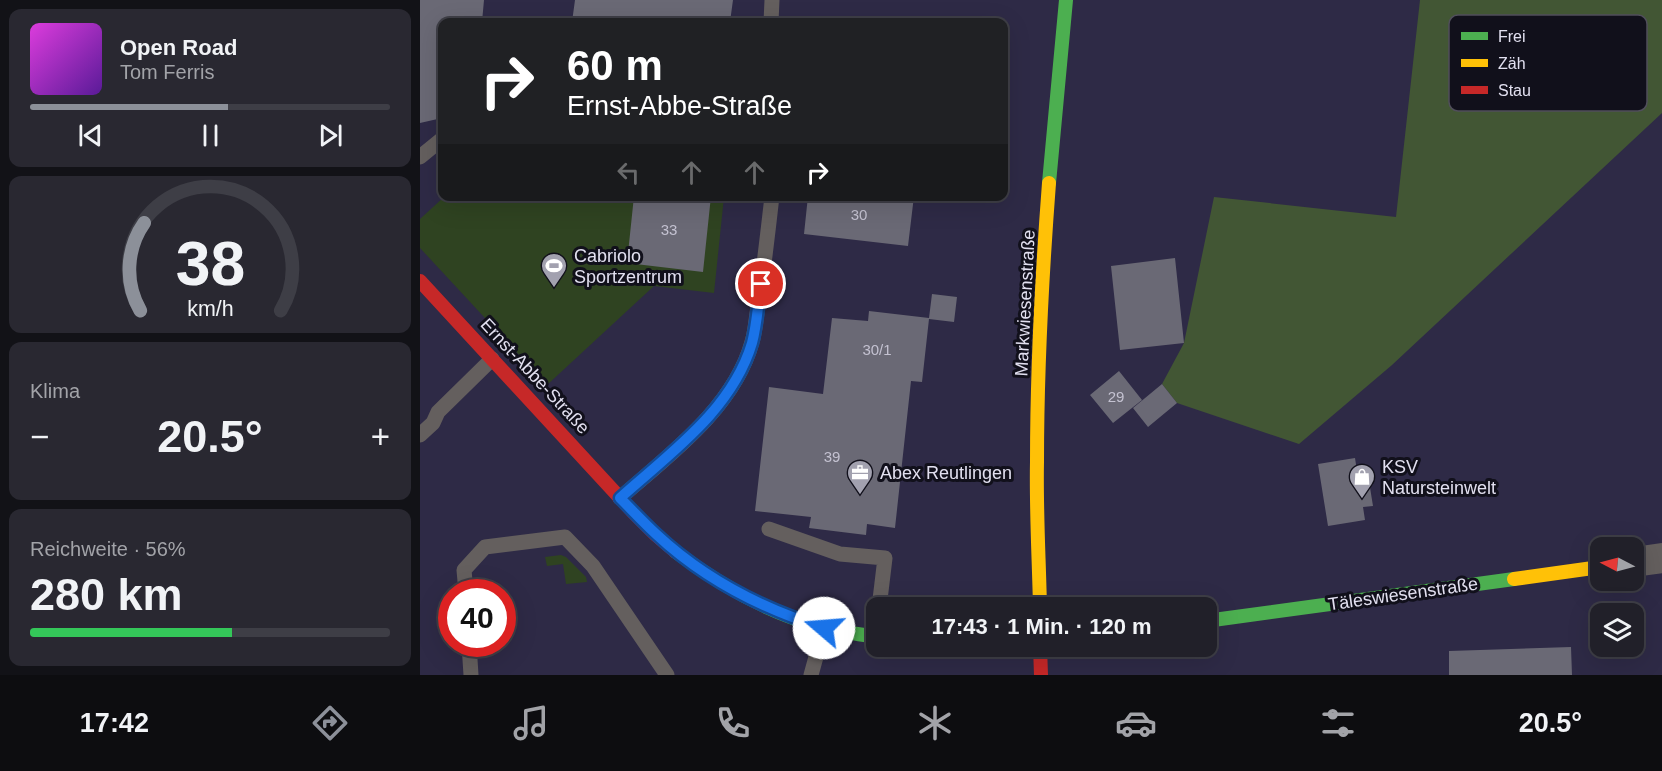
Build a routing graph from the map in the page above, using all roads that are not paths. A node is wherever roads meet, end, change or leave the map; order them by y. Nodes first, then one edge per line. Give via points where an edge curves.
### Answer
1 (772, 0) edge
2 (1066, 0) edge
3 (771, 18) edge
4 (438, 142) edge
5 (420, 157) edge
6 (771, 201) edge
7 (420, 281) edge
8 (492, 359) junction
9 (420, 435) edge
10 (620, 498) junction
11 (769, 529) dead end
12 (1662, 558) edge
13 (1644, 561) edge
14 (1590, 568) edge
15 (465, 579) edge
16 (880, 597) edge
17 (1040, 597) edge
18 (1217, 619) edge
19 (824, 628) junction
20 (866, 634) edge
21 (470, 657) edge
22 (1040, 657) edge
23 (471, 675) edge
24 (667, 675) edge
25 (811, 675) edge
26 (1041, 675) edge

1 - 3 lane
2 - 17 street, Markwiesenstraße via 1049,182 1041,347 1037,445
4 - 5 lane
6 - 10 lane via 752,342 741,370 723,401
7 - 8 street, Ernst-Abbe-Straße
8 - 9 lane
8 - 10 street, Ernst-Abbe-Straße
10 - 19 street, Ernst-Abbe-Straße via 657,535 707,573 756,602
11 - 16 lane via 840,554 885,558
12 - 13 street
14 - 18 street, Täleswiesenstraße
15 - 24 lane via 464,570 485,548 565,537 593,566
19 - 20 street, Ernst-Abbe-Straße
19 - 25 lane
21 - 23 lane
22 - 26 street

